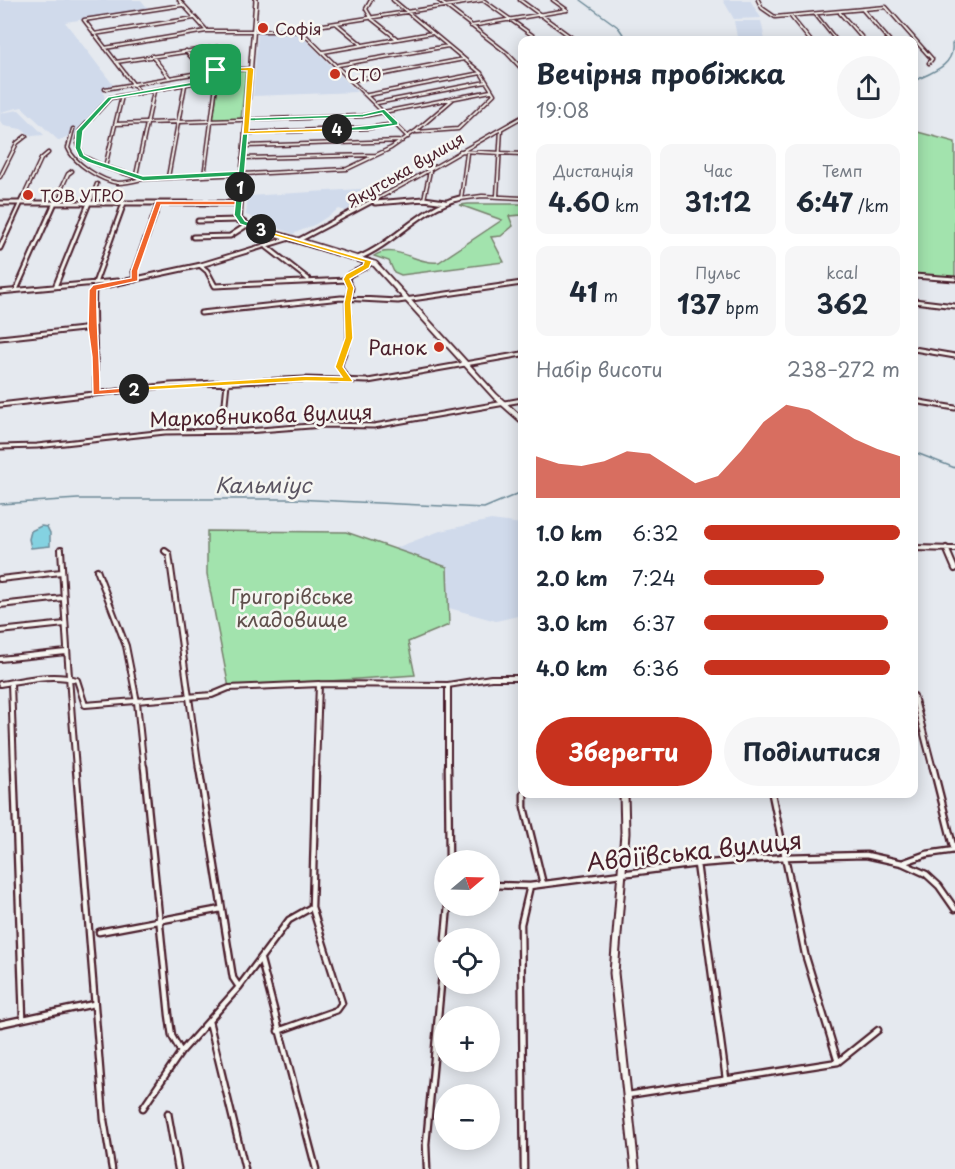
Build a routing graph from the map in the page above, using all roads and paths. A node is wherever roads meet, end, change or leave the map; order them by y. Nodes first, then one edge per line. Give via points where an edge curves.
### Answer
1 (179, 0) edge
2 (256, 0) edge
3 (371, 0) edge
4 (393, 0) edge
5 (438, 0) edge
6 (483, 0) edge
7 (520, 0) edge
8 (553, 0) edge
9 (758, 0) edge
10 (183, 4) junction
11 (446, 6) junction
12 (862, 10) junction
13 (840, 12) junction
14 (409, 13) junction
15 (540, 14) junction
16 (815, 15) junction
17 (195, 17) junction
18 (791, 17) junction
19 (372, 19) junction
20 (510, 19) junction
21 (337, 24) junction
22 (471, 26) junction
23 (297, 29) junction
24 (254, 30) junction
25 (207, 31) junction
26 (432, 33) junction
27 (94, 34) junction
28 (533, 36) edge
29 (570, 36) edge
30 (807, 36) edge
31 (833, 36) edge
32 (861, 36) edge
33 (885, 36) edge
34 (912, 36) edge
35 (396, 39) junction
36 (918, 43) edge
37 (361, 45) junction
38 (448, 46) junction
39 (218, 47) dead end
40 (105, 48) junction
41 (186, 51) junction
42 (323, 52) junction
43 (152, 56) junction
44 (464, 59) junction
45 (116, 62) junction
46 (929, 63) dead end
47 (518, 65) edge
48 (337, 66) junction
49 (251, 69) junction
50 (204, 72) junction
51 (481, 73) junction
52 (170, 78) junction
53 (352, 80) junction
54 (202, 81) junction
55 (486, 82) junction
56 (133, 84) junction
57 (185, 85) junction
58 (105, 89) dead end
59 (154, 91) junction
60 (140, 93) junction
61 (493, 93) junction
62 (368, 95) junction
63 (122, 96) junction
64 (454, 98) junction
65 (376, 103) junction
66 (384, 111) junction
67 (246, 119) junction
68 (518, 119) edge
69 (212, 121) junction
70 (178, 122) junction
71 (147, 123) junction
72 (115, 124) junction
73 (396, 124) junction
74 (73, 129) dead end
75 (501, 129) junction
76 (416, 132) junction
77 (245, 133) junction
78 (26, 136) dead end
79 (408, 137) junction
80 (402, 141) junction
81 (244, 146) junction
82 (460, 151) junction
83 (48, 153) dead end
84 (468, 153) junction
85 (500, 154) junction
86 (518, 154) edge
87 (378, 155) junction
88 (242, 158) junction
89 (105, 167) junction
90 (72, 171) dead end
91 (430, 171) junction
92 (240, 173) junction
93 (135, 175) junction
94 (204, 176) junction
95 (0, 177) edge
96 (168, 177) junction
97 (143, 178) junction
98 (97, 184) dead end
99 (496, 196) junction
100 (518, 198) edge
101 (424, 199) junction
102 (461, 199) junction
103 (0, 202) edge
104 (372, 202) junction
105 (445, 202) junction
106 (22, 203) junction
107 (56, 203) junction
108 (89, 203) junction
109 (124, 203) junction
110 (159, 203) junction
111 (238, 203) junction
112 (239, 220) junction
113 (198, 221) dead end
114 (247, 225) junction
115 (193, 237) dead end
116 (290, 238) junction
117 (299, 240) junction
118 (267, 246) junction
119 (0, 248) edge
120 (358, 258) junction
121 (368, 261) junction
122 (201, 266) junction
123 (918, 276) edge
124 (346, 279) junction
125 (955, 279) edge
126 (135, 280) junction
127 (309, 280) junction
128 (130, 281) junction
129 (95, 283) junction
130 (518, 284) edge
131 (56, 287) junction
132 (16, 290) junction
133 (0, 292) edge
134 (349, 298) junction
135 (408, 299) junction
136 (918, 301) edge
137 (955, 306) edge
138 (201, 313) dead end
139 (92, 328) junction
140 (0, 338) edge
141 (918, 351) edge
142 (518, 355) edge
143 (955, 356) edge
144 (467, 364) junction
145 (349, 381) junction
146 (227, 382) junction
147 (96, 393) junction
148 (518, 401) edge
149 (918, 402) edge
150 (503, 403) junction
151 (0, 405) edge
152 (955, 408) edge
153 (518, 416) edge
154 (216, 431) junction
155 (0, 447) edge
156 (918, 548) edge
157 (946, 548) junction
158 (61, 549) dead end
159 (955, 549) edge
160 (165, 551) dead end
161 (955, 569) edge
162 (97, 570) dead end
163 (61, 572) junction
164 (0, 579) edge
165 (63, 598) junction
166 (0, 605) edge
167 (64, 624) junction
168 (0, 631) edge
169 (66, 652) junction
170 (0, 659) edge
171 (518, 677) edge
172 (71, 678) junction
173 (11, 682) junction
174 (0, 684) edge
175 (319, 684) junction
176 (448, 685) junction
177 (187, 697) junction
178 (137, 702) junction
179 (918, 712) edge
180 (524, 798) edge
181 (624, 798) edge
182 (773, 798) edge
183 (449, 850) edge
184 (954, 850) edge
185 (786, 857) junction
186 (902, 863) junction
187 (697, 864) junction
188 (622, 874) junction
189 (543, 884) junction
190 (500, 885) edge
191 (530, 886) junction
192 (312, 907) junction
193 (221, 909) junction
194 (955, 909) edge
195 (158, 920) junction
196 (99, 932) dead end
197 (261, 960) junction
198 (239, 987) junction
199 (440, 994) edge
200 (94, 1004) junction
201 (23, 1019) junction
202 (208, 1020) junction
203 (0, 1024) edge
204 (278, 1030) junction
205 (878, 1030) dead end
206 (181, 1052) junction
207 (838, 1062) junction
208 (726, 1079) junction
209 (627, 1096) junction
210 (143, 1108) dead end
211 (168, 1113) dead end
212 (112, 1169) edge
213 (178, 1169) edge
214 (245, 1169) edge
215 (316, 1169) edge
216 (428, 1169) edge
217 (524, 1169) edge
218 (635, 1169) edge

1 - 10 street
2 - 24 street
3 - 19 street via 366,9
4 - 14 street
5 - 11 street
6 - 11 street
6 - 20 street
7 - 15 street
8 - 15 street via 567,10
9 - 18 street via 775,17
10 - 17 street
10 - 27 street via 84,20
11 - 14 street
11 - 22 street
12 - 13 street
12 - 33 street
12 - 34 street via 886,7
13 - 16 street
13 - 32 street
14 - 19 street
14 - 26 street
15 - 20 street
15 - 29 street
16 - 18 street
16 - 31 street
17 - 25 street
17 - 27 street
18 - 30 street
19 - 21 street
19 - 35 street
20 - 22 street
20 - 28 street
21 - 23 street
21 - 37 street
22 - 47 street
23 - 24 street
23 - 42 street
24 - 25 street
24 - 49 street
25 - 40 street
26 - 35 street
26 - 38 street
27 - 40 street
35 - 37 street
36 - 46 street via 932,59
37 - 42 street
38 - 44 street
38 - 48 street
39 - 41 street
40 - 45 street
41 - 43 street
41 - 50 street
42 - 48 street
43 - 45 street
43 - 52 street
44 - 51 street
44 - 53 street
45 - 56 street
48 - 53 street
49 - 50 street
49 - 67 street
50 - 52 street
50 - 54 street
51 - 55 street
51 - 62 street
52 - 56 street
53 - 62 street
54 - 57 street
54 - 69 street via 216,85
55 - 61 street
55 - 65 street
56 - 58 street
56 - 60 street
57 - 59 street
57 - 70 street
59 - 60 street
59 - 71 street
60 - 63 street
61 - 64 street
61 - 76 street via 458,129
62 - 65 street
63 - 72 street
63 - 89 street via 109,99 78,136 82,156
64 - 66 street
64 - 76 street
65 - 66 street
66 - 67 street via 363,116
66 - 73 street
67 - 69 street
67 - 77 street
68 - 75 street, Якутська вулиця
69 - 70 street
69 - 94 street
70 - 71 street
70 - 96 street
71 - 72 street
71 - 93 street
72 - 89 street
73 - 77 street
73 - 79 street
74 - 97 street via 70,153 92,172 112,182
75 - 82 street, Якутська вулиця
75 - 85 street
76 - 79 street
77 - 81 street
78 - 95 street via 17,143
79 - 80 street
80 - 81 street
80 - 87 street
81 - 88 street
82 - 84 street
82 - 91 street, Якутська вулиця
83 - 106 street via 41,159
84 - 85 street
84 - 102 street
85 - 86 street
85 - 99 street
87 - 88 street
87 - 92 street via 342,170
88 - 92 street
89 - 93 street
90 - 107 street
91 - 101 street
91 - 104 street, Якутська вулиця
92 - 94 street
92 - 111 street
93 - 97 street
94 - 96 street
96 - 97 street
98 - 108 street
99 - 100 street
99 - 102 street
101 - 104 street
101 - 105 street
102 - 105 street
103 - 106 street
104 - 117 street, Якутська вулиця
105 - 120 street via 375,252
106 - 107 street
106 - 119 street
107 - 108 street
107 - 132 street
108 - 109 street
108 - 131 street
109 - 110 street
109 - 129 street
110 - 111 street
110 - 126 street via 134,271
111 - 112 street
112 - 113 street
112 - 114 street
114 - 115 street via 230,236
114 - 116 street
116 - 117 street
116 - 118 street
117 - 120 street
118 - 122 street
118 - 127 street
120 - 121 street
121 - 124 street
121 - 135 street
122 - 126 street
122 - 127 street via 215,286
123 - 125 street
124 - 127 street
124 - 134 street via 351,288
126 - 128 street
128 - 129 street
128 - 139 street via 94,288
129 - 131 street
130 - 135 street
131 - 132 street
132 - 133 street
134 - 135 street
134 - 138 street
134 - 145 street via 349,338 339,367
135 - 144 street
136 - 137 street
139 - 140 street
139 - 147 street
141 - 143 street
142 - 144 street
144 - 145 street
144 - 150 street
145 - 146 street via 335,378
146 - 147 street
146 - 154 street
147 - 151 street
148 - 150 street, Марковникова вулиця
149 - 152 street
150 - 153 street
150 - 154 street, Марковникова вулиця via 374,426
154 - 155 street, Марковникова вулиця
156 - 157 street
157 - 159 street
157 - 161 street
158 - 163 street
160 - 177 street via 169,554
162 - 178 street via 126,646
163 - 164 street
163 - 165 street
165 - 166 street
165 - 167 street
167 - 168 street
167 - 169 street
169 - 170 street
169 - 172 street
171 - 176 street
172 - 173 street
172 - 178 street via 77,680 85,705
172 - 200 street
173 - 174 street
173 - 201 street
175 - 176 street
175 - 177 street via 229,688 212,695
175 - 192 street
176 - 183 street
177 - 178 street
177 - 193 street
178 - 195 street
179 - 184 street
180 - 189 street
181 - 188 street
182 - 185 street
184 - 186 street, Авдіївська вулиця
185 - 186 street, Авдіївська вулиця via 866,855
185 - 187 street, Авдіївська вулиця
185 - 207 street via 805,954
186 - 194 street, Авдіївська вулиця via 926,874
187 - 188 street, Авдіївська вулиця
187 - 208 street
188 - 189 street, Авдіївська вулиця
188 - 209 street via 614,973
189 - 191 street, Авдіївська вулиця
190 - 191 street, Авдіївська вулиця
191 - 217 street via 521,924
192 - 197 street via 289,920
192 - 204 street via 341,1007
193 - 195 street
193 - 198 street via 232,978
195 - 196 street
195 - 206 street via 172,1036
197 - 198 street
197 - 204 street
198 - 202 street
199 - 216 street via 426,1144
200 - 201 street
200 - 212 street
201 - 203 street
202 - 206 street
202 - 214 street
204 - 215 street
205 - 207 street
206 - 210 street
207 - 208 street
208 - 209 street
209 - 218 street
211 - 213 street

